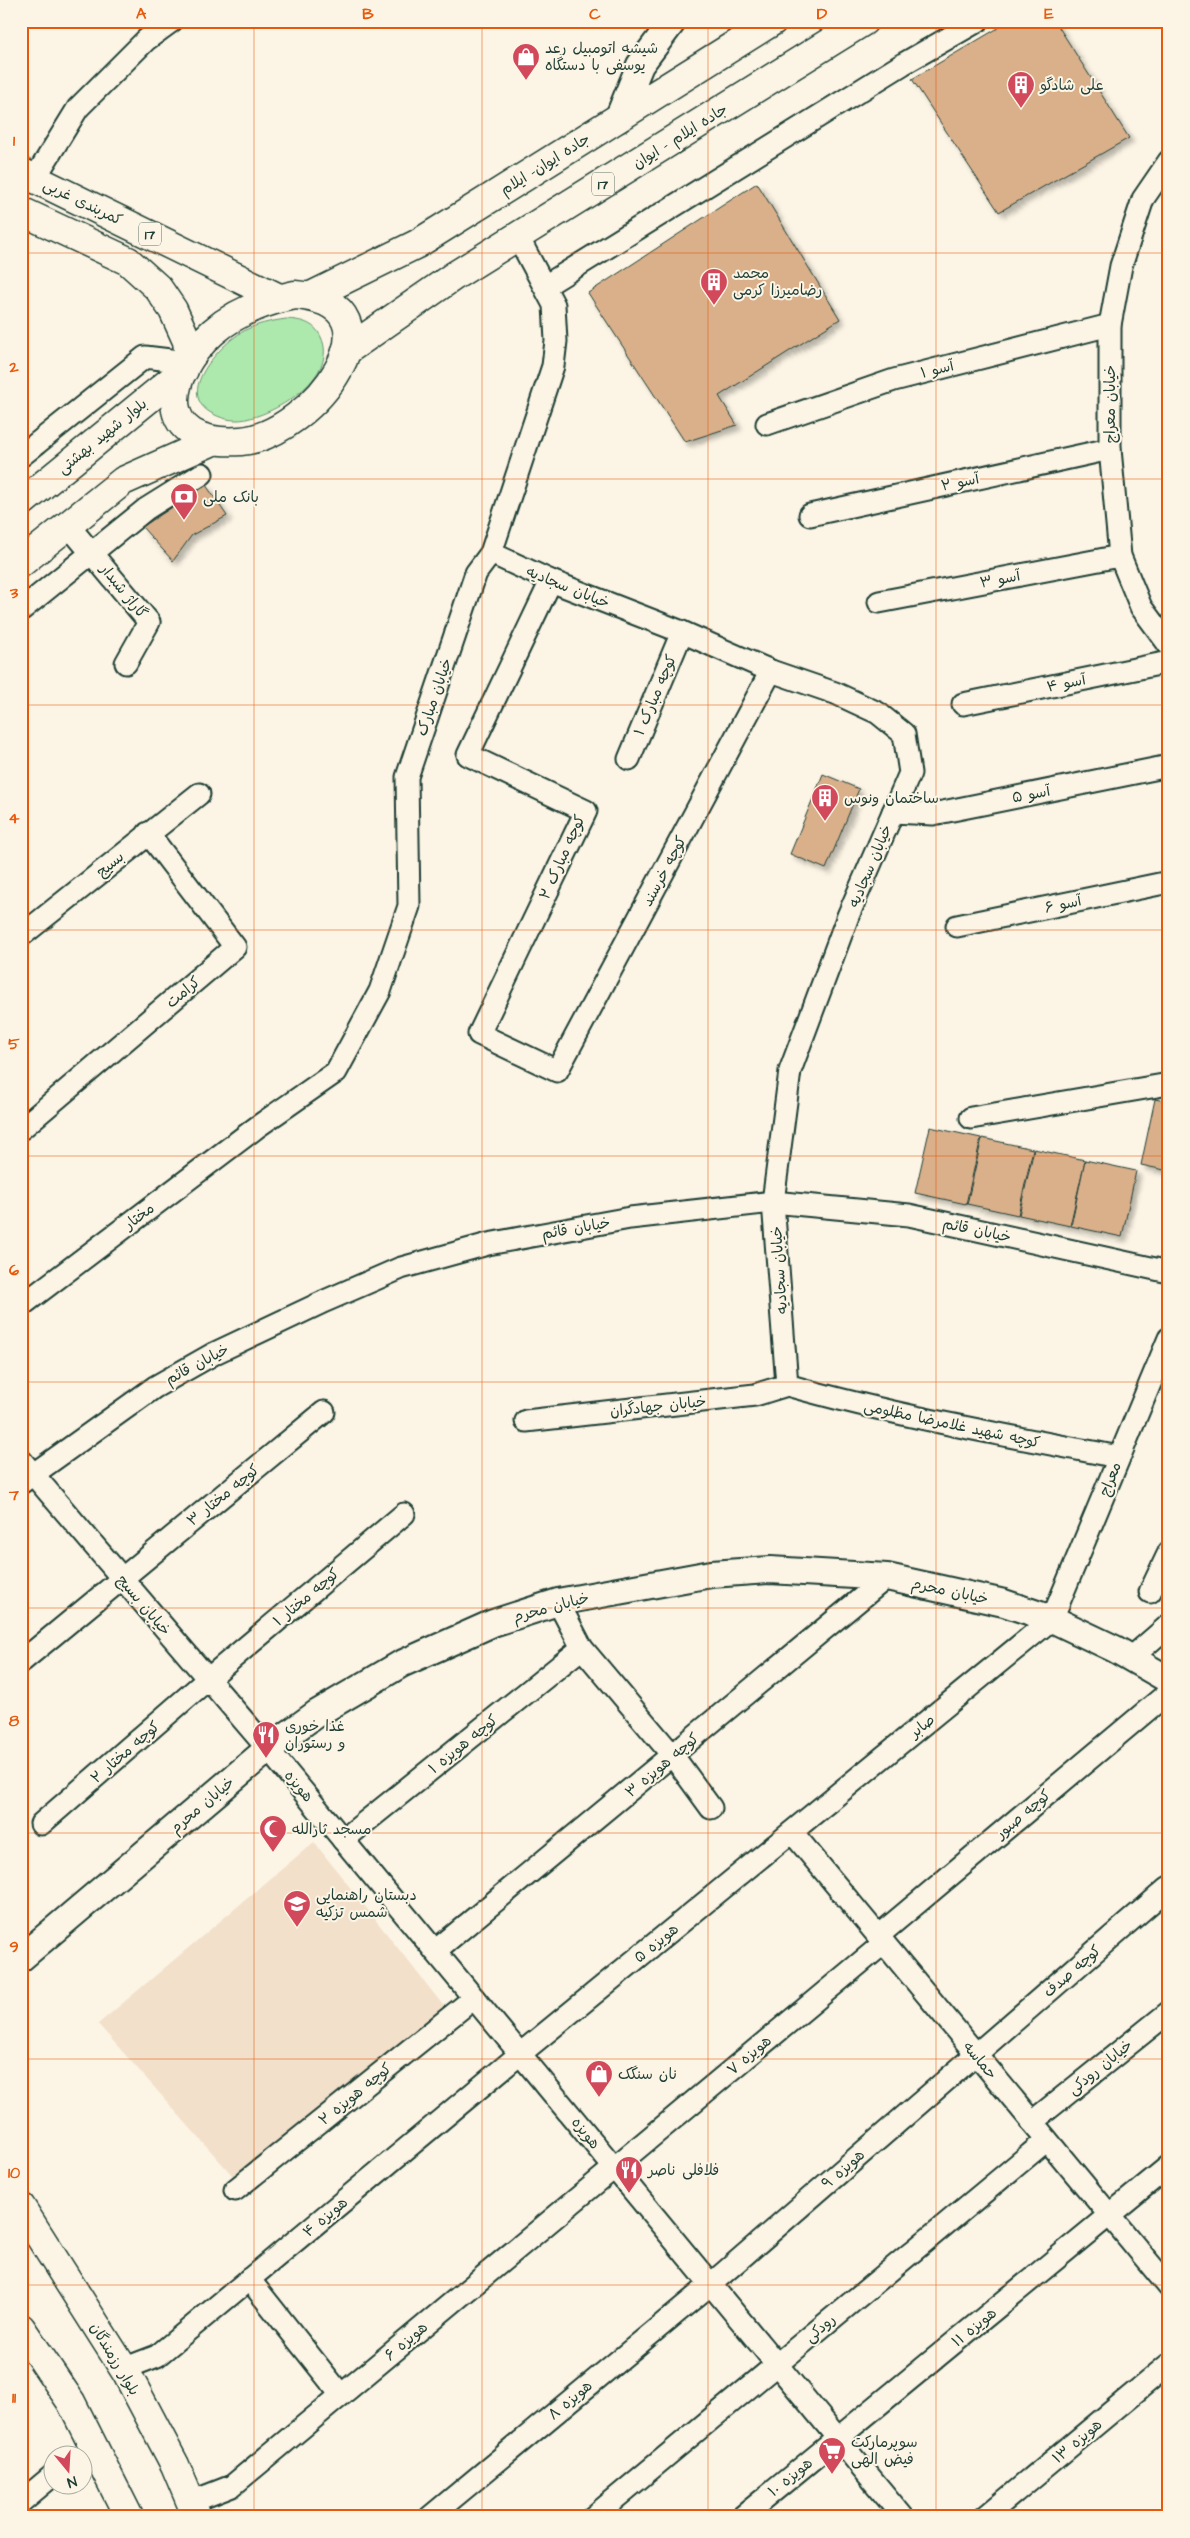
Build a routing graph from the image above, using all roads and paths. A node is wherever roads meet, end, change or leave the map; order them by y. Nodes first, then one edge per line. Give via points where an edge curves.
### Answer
1 (172, 21) edge
2 (673, 21) edge
3 (773, 21) edge
4 (864, 21) edge
5 (978, 21) edge
6 (618, 119) junction
7 (1169, 161) edge
8 (28, 175) edge
9 (72, 196) junction
10 (21, 211) edge
11 (50, 225) junction
12 (518, 237) junction
13 (545, 286) junction
14 (311, 296) junction
15 (279, 298) junction
16 (1110, 325) junction
17 (346, 351) junction
18 (187, 364) junction
19 (767, 424) dead end
20 (213, 441) junction
21 (1110, 449) junction
22 (21, 456) edge
23 (202, 474) dead end
24 (21, 502) edge
25 (810, 515) dead end
26 (68, 525) junction
27 (92, 552) junction
28 (490, 553) junction
29 (1120, 556) junction
30 (21, 563) edge
31 (551, 581) junction
32 (880, 602) dead end
33 (21, 610) edge
34 (682, 632) junction
35 (1169, 646) edge
36 (1169, 662) edge
37 (126, 663) dead end
38 (771, 672) junction
39 (963, 704) dead end
40 (628, 759) dead end
41 (1169, 766) edge
42 (199, 794) dead end
43 (893, 812) junction
44 (148, 833) junction
45 (1169, 882) edge
46 (957, 926) dead end
47 (21, 936) edge
48 (557, 1071) joint
49 (1169, 1084) edge
50 (971, 1118) dead end
51 (257, 1127) joint
52 (21, 1129) edge
53 (774, 1202) junction
54 (1169, 1272) edge
55 (21, 1306) edge
56 (1169, 1338) edge
57 (787, 1385) junction
58 (324, 1412) dead end
59 (526, 1421) dead end
60 (1119, 1457) junction
61 (25, 1472) edge
62 (404, 1514) dead end
63 (1169, 1552) edge
64 (887, 1577) junction
65 (121, 1578) junction
66 (1150, 1592) dead end
67 (558, 1602) junction
68 (1052, 1620) junction
69 (1169, 1625) edge
70 (582, 1648) junction
71 (1131, 1658) junction
72 (21, 1662) edge
73 (208, 1679) junction
74 (1169, 1680) edge
75 (1169, 1692) edge
76 (268, 1749) junction
77 (673, 1756) junction
78 (711, 1808) dead end
79 (42, 1824) dead end
80 (792, 1832) junction
81 (343, 1840) junction
82 (1169, 1887) edge
83 (881, 1939) junction
84 (435, 1951) junction
85 (21, 1958) edge
86 (474, 1998) junction
87 (1169, 2012) edge
88 (520, 2054) junction
89 (976, 2054) junction
90 (1032, 2122) junction
91 (1047, 2140) junction
92 (1169, 2166) edge
93 (614, 2167) junction
94 (235, 2190) dead end
95 (21, 2207) edge
96 (1109, 2215) junction
97 (249, 2279) junction
98 (711, 2284) junction
99 (1169, 2287) edge
100 (21, 2328) edge
101 (777, 2364) junction
102 (1169, 2364) edge
103 (123, 2369) junction
104 (341, 2395) junction
105 (838, 2438) junction
106 (84, 2446) edge
107 (92, 2460) edge
108 (42, 2484) edge
109 (21, 2502) edge
110 (194, 2509) edge
111 (128, 2516) edge
112 (430, 2517) edge
113 (593, 2517) edge
114 (742, 2517) edge
115 (903, 2517) edge
116 (985, 2517) edge

1 - 8 street via 146,40 78,108
2 - 6 street via 640,65
3 - 6 main road, جاده ایوان- ایلام / 17
4 - 12 main road, جاده ایلام - ایوان / 17
5 - 13 street
6 - 14 main road, جاده ایوان- ایلام / 17 via 417,244
7 - 16 street, خیابان معراج via 1143,199 1121,266
8 - 9 main road, کمربندی غربی / 17
9 - 11 main road via 76,203 73,219 67,225
9 - 15 main road, کمربندی غربی / 17
10 - 11 main road, 17
11 - 18 main road, 17 via 128,261 158,288 173,310 187,341
12 - 13 street, خیابان مبارک
12 - 17 main road, جاده ایلام - ایوان / 17 via 454,276
13 - 28 street, خیابان مبارک via 554,305 556,341 553,366
14 - 15 main road, 17
14 - 17 main road, 17 via 334,307 342,316 349,338
15 - 18 main road, 17 via 245,310 229,320 213,332
16 - 19 street, آسو ۱ via 894,380
16 - 21 street, خیابان معراج
17 - 20 main road, 17 via 334,380 294,419 244,440
18 - 20 main road, 17 via 177,386 176,412 188,432
18 - 22 street via 145,357
18 - 24 main road, بلوار شهید بهشتی
20 - 26 main road via 123,481
21 - 25 street, آسو ۲
21 - 29 street, خیابان معراج
23 - 27 street via 146,508
26 - 27 street, گاراژ شبدار
26 - 30 main road
27 - 33 street
27 - 37 street, گاراژ شبدار via 149,622
28 - 31 street, خیابان سجادیه
28 - 51 street, خیابان مبارک via 476,573 407,777 409,906 380,990 336,1072
29 - 32 street, آسو ۳
29 - 35 street, خیابان معراج via 1141,606
31 - 34 street, خیابان سجادیه
31 - 48 street, کوچه مبارک ۲ via 468,755 586,811 479,1034
34 - 38 street, خیابان سجادیه
34 - 40 street, کوچه مبارک ۱
36 - 39 street, آسو ۴
38 - 43 street, خیابان سجادیه via 835,693 878,713 904,734 910,773
38 - 48 street, کوچه خرسند
41 - 43 street, آسو ۵ via 933,814
42 - 44 street, بسیج
43 - 53 street, خیابان سجادیه via 819,990 790,1071
44 - 47 street, بسیج
44 - 52 street, کرامت via 235,947
45 - 46 street, آسو ۶
49 - 50 street
51 - 55 street, مختار
53 - 54 street, خیابان قائم via 909,1216
53 - 57 street, خیابان سجادیه
53 - 61 street, خیابان قائم via 630,1218 488,1244 401,1268 215,1353 155,1387
56 - 60 street, معراج
57 - 59 street, خیابان جهادگران via 755,1395
57 - 60 street, کوچه شهید غلامرضا مظلومی via 847,1402
58 - 65 street, کوچه مختار ۳
60 - 68 street, معراج
61 - 65 street, خیابان بسیج
62 - 73 street, کوچه مختار ۱
63 - 66 street
64 - 67 street, خیابان محرم via 770,1570 711,1574
64 - 68 street, خیابان محرم via 1004,1602
64 - 77 street, کوچه هویزه ۳
65 - 72 street, کوچه مختار ۳
65 - 73 street, خیابان بسیج
67 - 70 street
67 - 76 street, خیابان محرم via 494,1623 401,1664 316,1714
68 - 71 street, خیابان محرم
68 - 80 street, صابر
69 - 71 street
70 - 77 street
70 - 81 street, کوچه هویزه ۱
71 - 74 street, خیابان محرم
73 - 76 street, خیابان بسیج
73 - 79 street, کوچه مختار ۲
75 - 83 street, کوچه صبور
76 - 81 street, هویزه
76 - 85 street, خیابان محرم
77 - 78 street
77 - 84 street, کوچه هویزه ۳
80 - 83 street, حماسه
80 - 88 street, هویزه ۵
81 - 84 street, هویزه
82 - 89 street, کوچه صدف
83 - 89 street, حماسه
83 - 93 street, هویزه ۷
84 - 86 street, هویزه
86 - 88 street, هویزه
86 - 94 street, کوچه هویزه ۲
87 - 90 street, خیابان رودکی
88 - 93 street, هویزه
88 - 97 street, هویزه ۴
89 - 90 street, حماسه
89 - 98 street, هویزه ۹
90 - 91 street, حماسه
91 - 96 street, حماسه
91 - 101 street, رودکی
92 - 96 street, هویزه ۱۱
93 - 98 street, هویزه
93 - 104 street, هویزه ۶
95 - 103 main road, بلوار رزمندگان
96 - 99 street, حماسه
96 - 105 street, هویزه ۱۱
97 - 103 street, هویزه ۴ via 157,2356
97 - 104 street
98 - 101 street, هویزه
98 - 112 street, هویزه ۸
100 - 106 main road via 71,2402
101 - 105 street, هویزه
101 - 113 street, رودکی
102 - 116 street, هویزه ۱۳
103 - 110 main road, بلوار رزمندگان via 175,2464
104 - 110 street, هویزه ۶ via 232,2486
105 - 114 street, هویزه ۱۰
105 - 115 street, هویزه
107 - 111 main road
108 - 109 street

